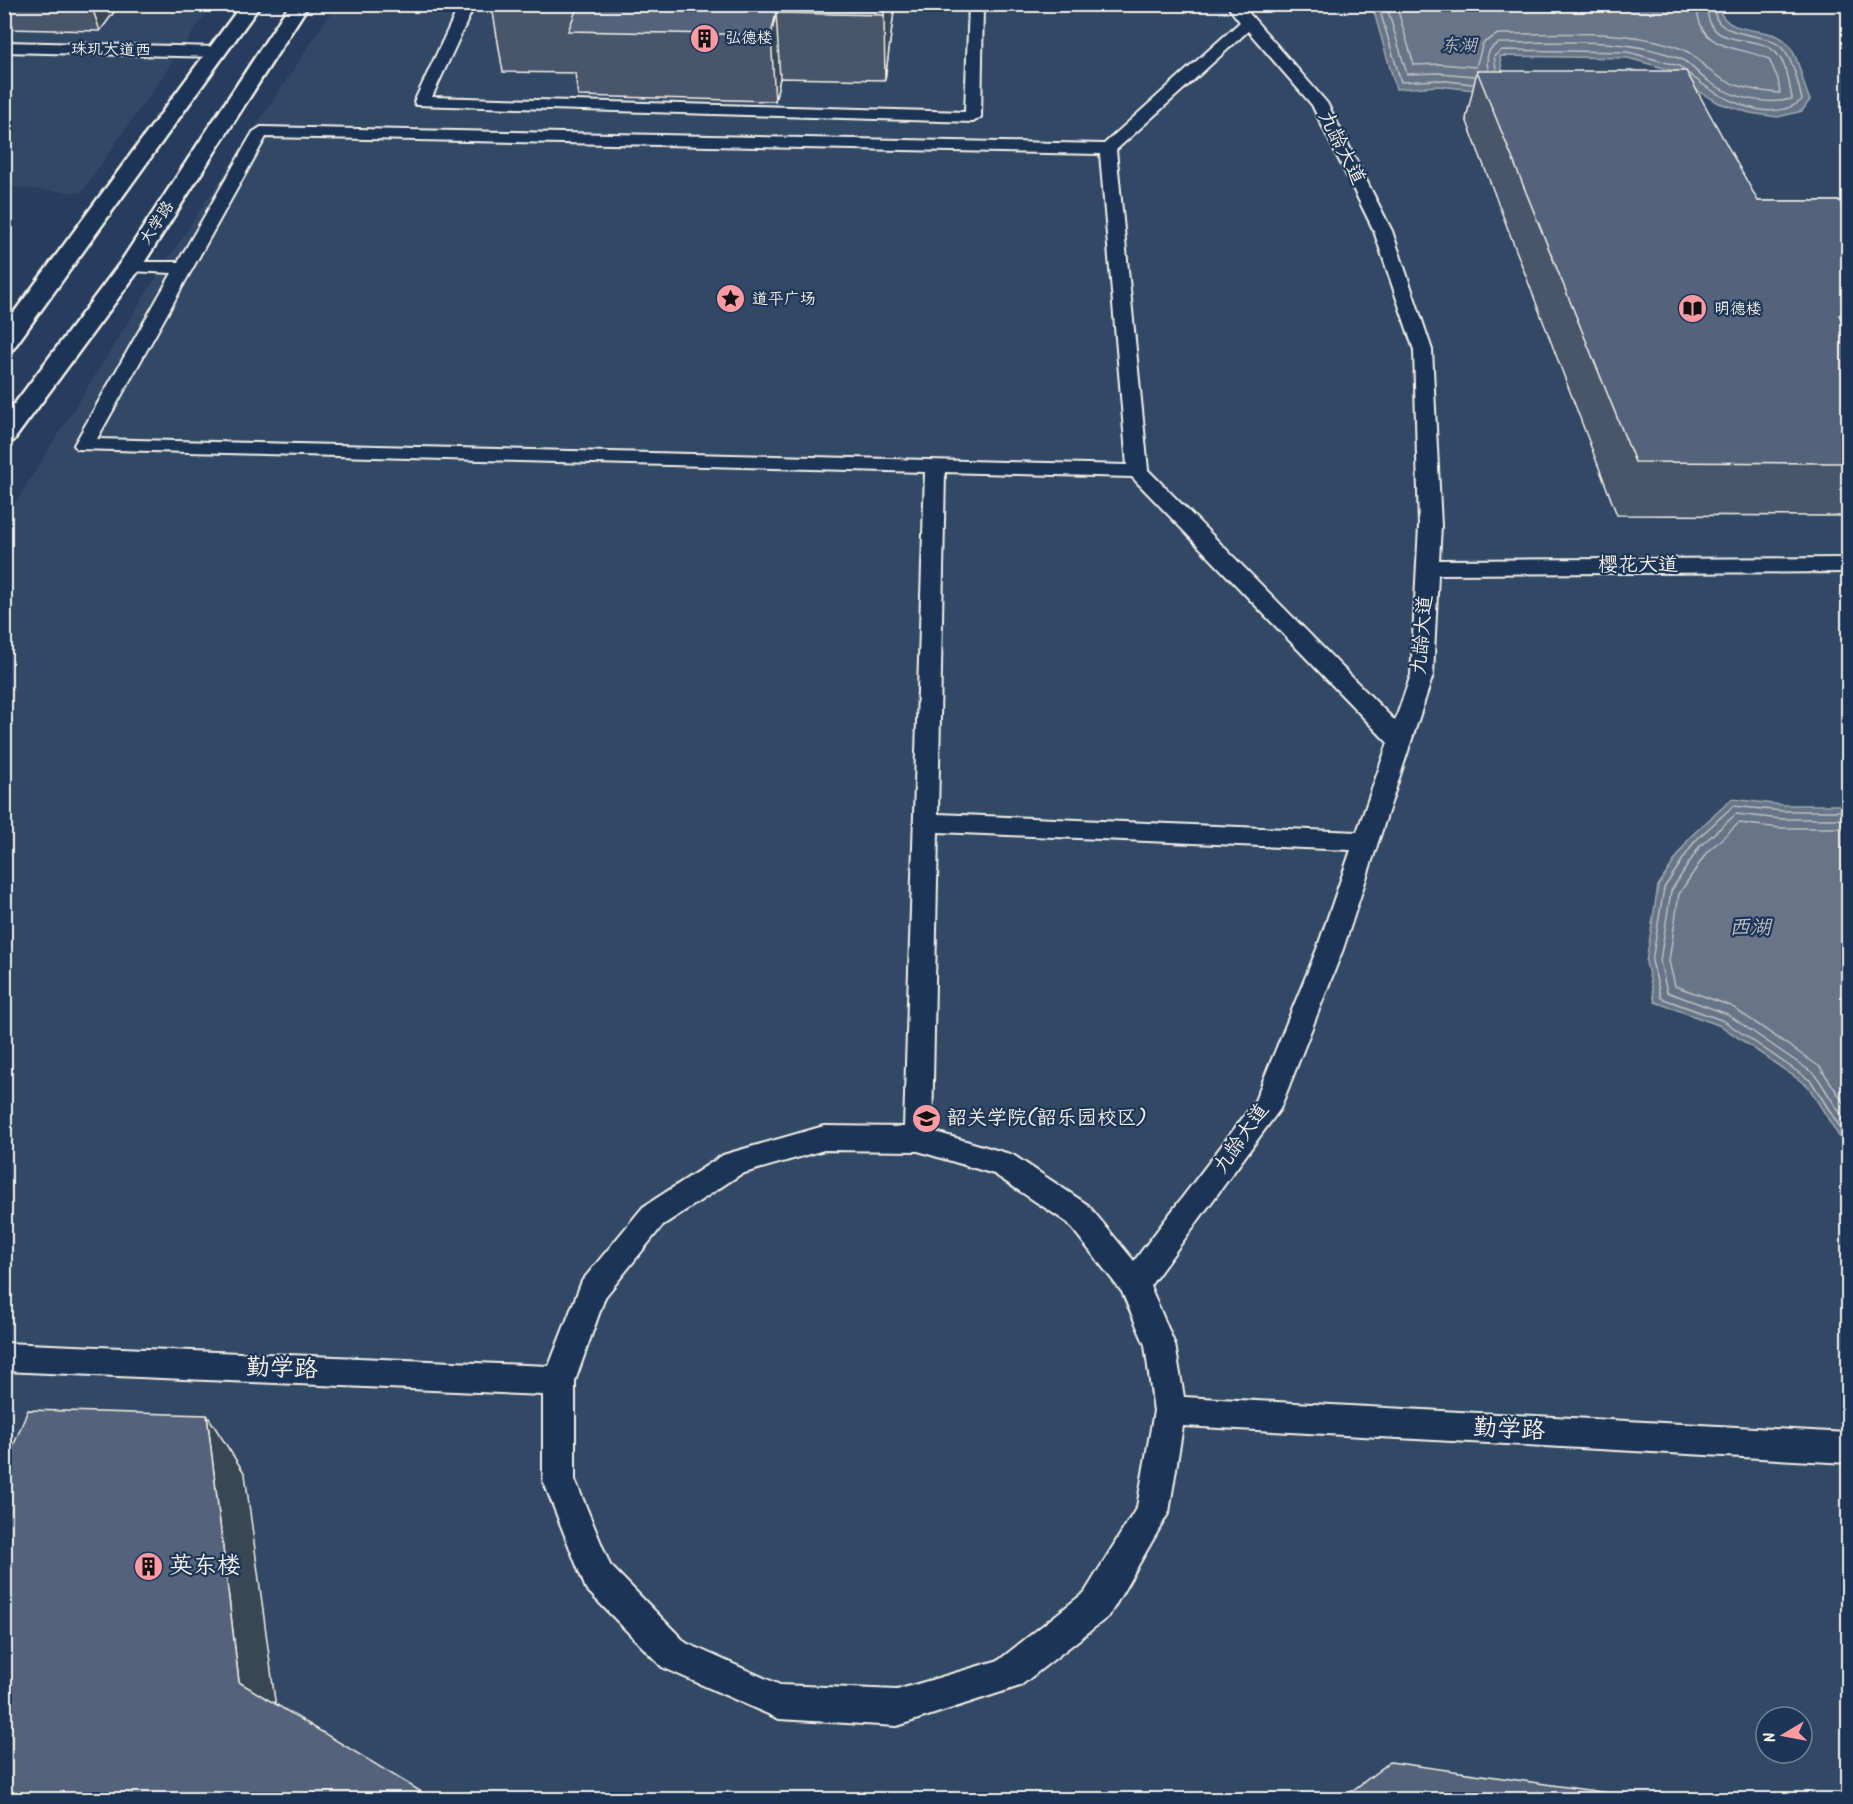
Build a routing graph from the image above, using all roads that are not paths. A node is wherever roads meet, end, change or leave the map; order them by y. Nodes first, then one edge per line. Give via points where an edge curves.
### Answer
1 (252, 4) edge
2 (300, 4) edge
3 (468, 4) edge
4 (976, 4) edge
5 (1233, 4) edge
6 (1249, 22) junction
7 (4, 47) edge
8 (218, 52) junction
9 (1108, 149) junction
10 (130, 266) junction
11 (183, 268) junction
12 (4, 344) edge
13 (4, 436) edge
14 (935, 466) junction
15 (1138, 471) junction
16 (1848, 565) edge
17 (1428, 567) junction
18 (1400, 741) junction
19 (925, 822) junction
20 (1366, 842) junction
21 (918, 1139) junction
22 (1134, 1284) junction
23 (4, 1357) edge
24 (559, 1381) junction
25 (1170, 1411) junction
26 (1848, 1448) edge

1 - 8 main road
2 - 10 main road, 大学路
3 - 4 lane via 422,102 973,117
5 - 6 lane, 九龄大道
6 - 9 lane
6 - 17 lane, 九龄大道 via 1319,103 1383,231 1423,350
7 - 8 lane, 珠玑大道西
8 - 12 main road
9 - 11 lane via 261,132
9 - 15 lane
10 - 11 lane
10 - 13 main road, 大学路
11 - 14 lane via 84,445
14 - 15 lane
14 - 19 lane
15 - 18 lane
16 - 17 lane, 樱花大道
17 - 18 lane, 九龄大道 via 1422,675
18 - 20 lane, 九龄大道
19 - 20 lane
19 - 21 lane
20 - 22 lane, 九龄大道 via 1330,949 1266,1109
21 - 22 lane via 1003,1164 1078,1214
21 - 24 lane via 824,1138 733,1164 652,1216 592,1290
22 - 25 lane via 1160,1345
23 - 24 lane, 勤学路
24 - 25 lane via 559,1480 598,1577 674,1655 779,1702 897,1708 1008,1674 1097,1604 1153,1512
25 - 26 lane, 勤学路

